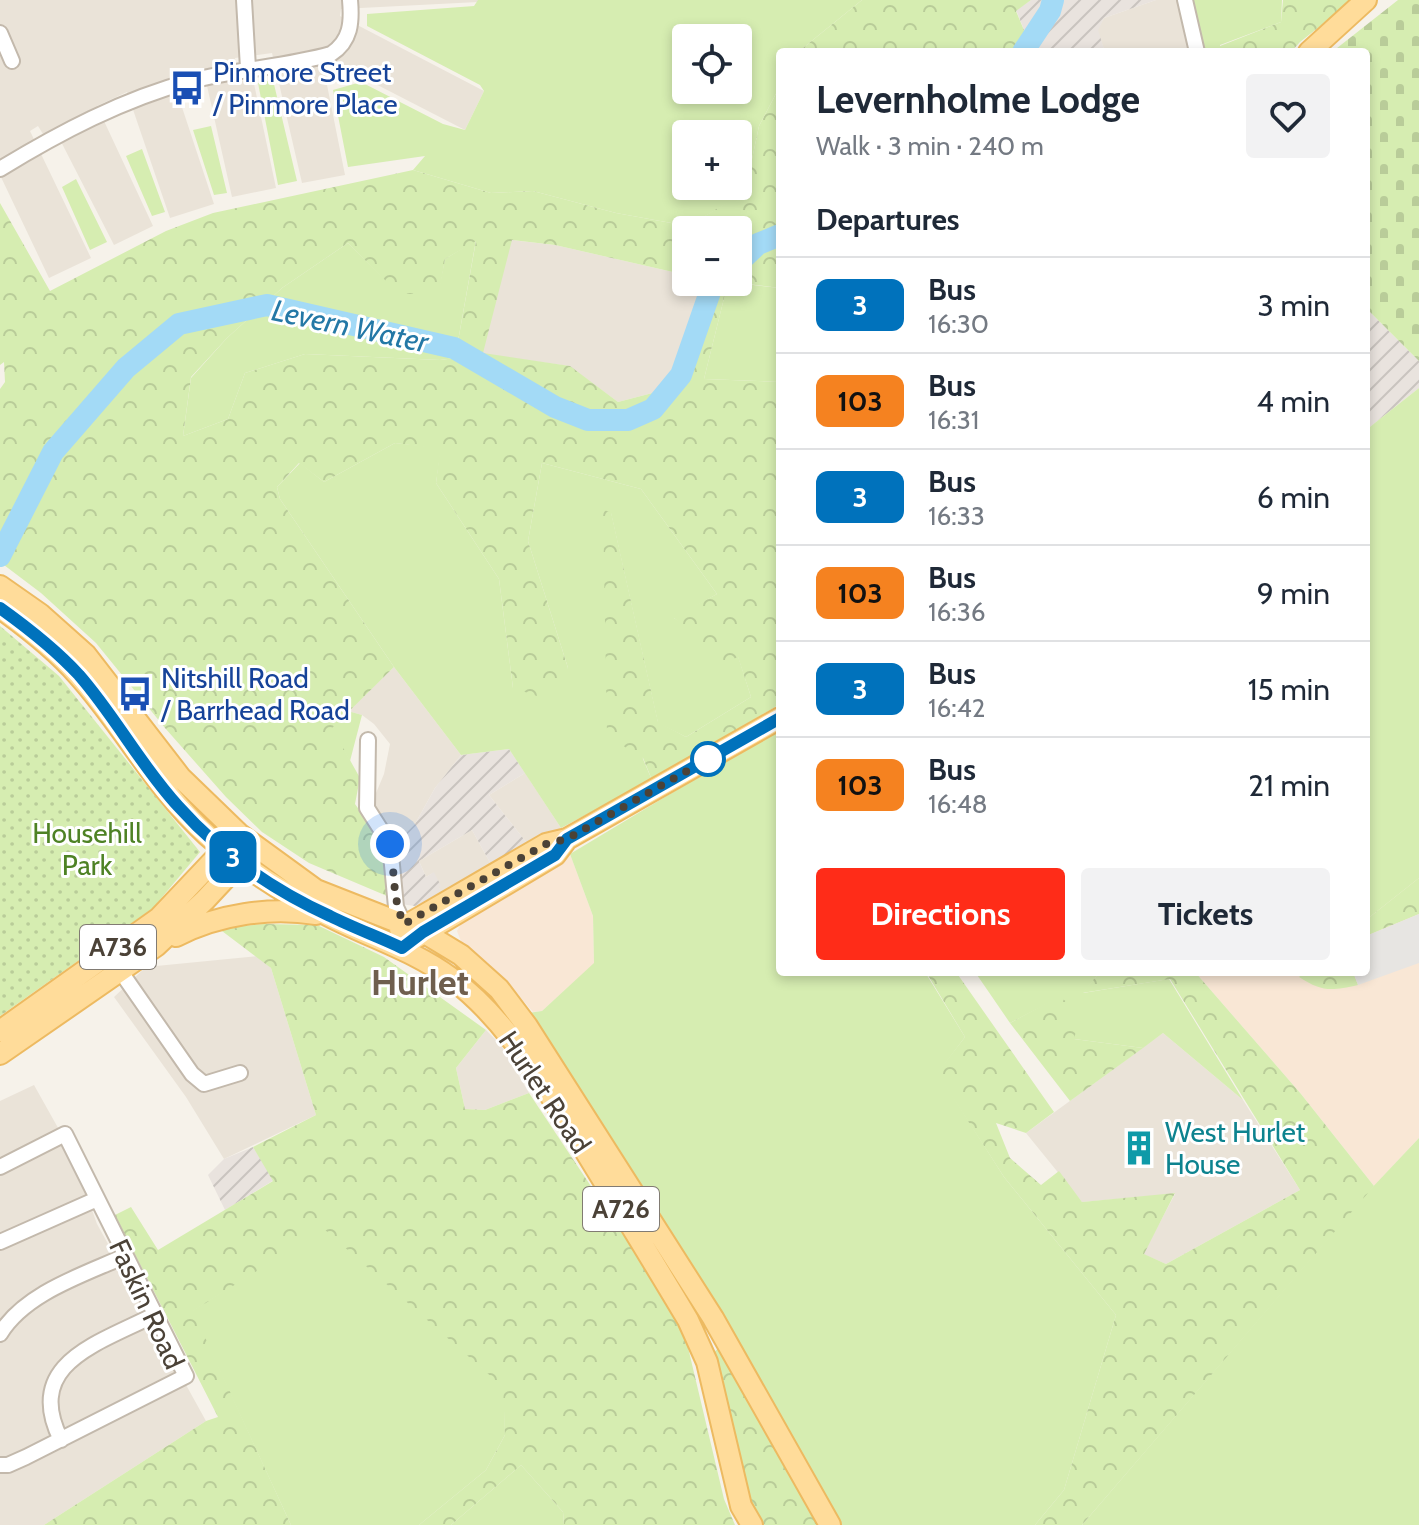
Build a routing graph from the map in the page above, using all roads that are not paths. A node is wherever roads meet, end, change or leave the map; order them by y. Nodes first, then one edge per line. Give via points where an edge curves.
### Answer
1 (244, 0) edge
2 (350, 0) edge
3 (1185, 0) edge
4 (1366, 0) edge
5 (0, 34) edge
6 (1196, 48) edge
7 (1313, 48) edge
8 (12, 61) dead end
9 (248, 68) junction
10 (0, 169) edge
11 (0, 586) edge
12 (0, 608) edge
13 (35, 622) junction
14 (776, 720) edge
15 (368, 740) dead end
16 (247, 840) junction
17 (232, 856) junction
18 (328, 916) junction
19 (168, 922) junction
20 (413, 928) junction
21 (396, 945) junction
22 (156, 946) junction
23 (121, 972) junction
24 (64, 999) junction
25 (0, 1031) edge
26 (0, 1054) edge
27 (240, 1073) dead end
28 (0, 1167) edge
29 (97, 1199) junction
30 (0, 1242) edge
31 (125, 1256) junction
32 (156, 1314) junction
33 (0, 1334) edge
34 (61, 1440) junction
35 (0, 1465) edge
36 (752, 1525) edge
37 (830, 1525) edge

1 - 9 street
2 - 9 street via 350,29 338,49
3 - 6 street
4 - 7 main road
5 - 8 street
9 - 10 street via 143,97 64,132
11 - 13 main road, A726
12 - 13 main road, A726
13 - 16 main road, A726 via 95,666 181,778
13 - 17 main road, A726 via 158,784
14 - 20 main road via 567,839 546,844
15 - 20 street via 367,808 390,844 396,907
16 - 17 main road
16 - 20 main road, Hurlet Road / A726 via 298,879
17 - 18 main road, Hurlet Road / A726
17 - 19 main road, A736
18 - 21 main road, Hurlet Road / A726
18 - 22 main road, A736 via 279,911 240,915 190,929
19 - 22 main road, A736
19 - 24 main road, A736
20 - 21 main road
20 - 37 main road, Hurlet Road / A726 via 483,972 517,1011 713,1318
21 - 36 main road, Hurlet Road / A726 via 467,991 507,1032 644,1246 707,1362 741,1506
22 - 23 main road, A736
23 - 24 main road, A736
23 - 27 street via 192,1074 204,1084
24 - 25 main road, A736
24 - 26 main road, A736
28 - 29 street, Faskin Road via 65,1134
29 - 30 street
29 - 31 street, Faskin Road
31 - 32 street, Faskin Road
31 - 33 street via 38,1298 14,1315
32 - 34 street via 62,1367 49,1398
32 - 34 street, Faskin Road via 186,1376
34 - 35 street, Faskin Road

